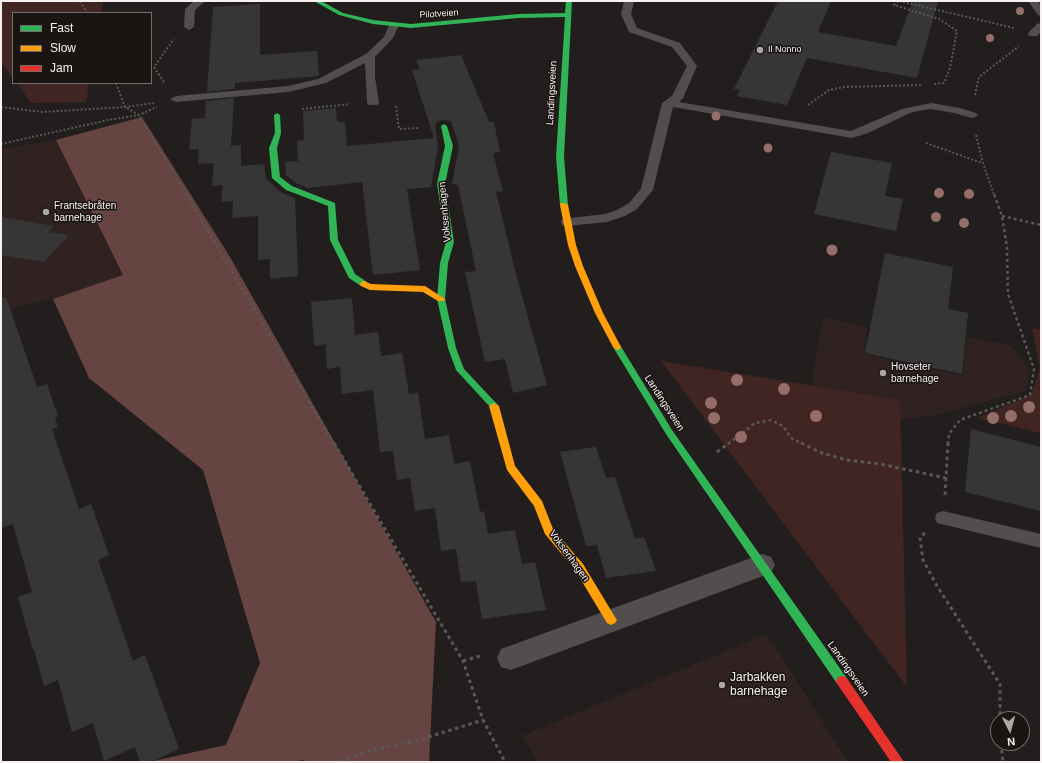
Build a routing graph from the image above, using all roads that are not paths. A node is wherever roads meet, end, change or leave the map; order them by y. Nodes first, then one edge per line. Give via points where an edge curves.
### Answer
1 (200, 1) edge
2 (317, 1) edge
3 (569, 1) edge
4 (629, 1) edge
5 (1033, 1) edge
6 (1041, 13) edge
7 (568, 15) junction
8 (394, 25) junction
9 (189, 27) road end
10 (370, 56) junction
11 (176, 99) road end
12 (373, 103) dead end
13 (668, 103) junction
14 (277, 115) dead end
15 (972, 115) road end
16 (444, 126) road end
17 (567, 222) junction
18 (441, 299) junction
19 (943, 518) dead end
20 (1041, 542) edge
21 (762, 565) junction
22 (611, 620) junction
23 (511, 658) dead end
24 (898, 762) edge

1 - 9 lane via 190,9
2 - 8 street, Pilotveien via 340,14
3 - 7 street, Landingsveien
4 - 13 lane via 626,14 633,30 676,45 692,66 677,98
5 - 6 lane
7 - 8 street, Pilotveien via 518,16 430,25
7 - 17 street, Landingsveien via 560,157
8 - 10 lane via 388,38
10 - 11 lane via 322,81 305,86
10 - 12 lane
13 - 15 lane via 852,135 917,108 931,106
13 - 17 lane via 647,190 633,206 621,214
14 - 18 street via 278,133 273,148 276,178 289,188 332,204 334,240 352,276 370,287 425,289
16 - 18 street, Voksenhagen via 449,146 441,184 450,242 444,263
17 - 21 street, Landingsveien via 579,266 613,341 661,420
18 - 22 street, Voksenhagen via 452,348 460,370 493,404 510,467 538,504 549,531 579,567
19 - 20 lane
21 - 22 street
21 - 24 street, Landingsveien
22 - 23 street

